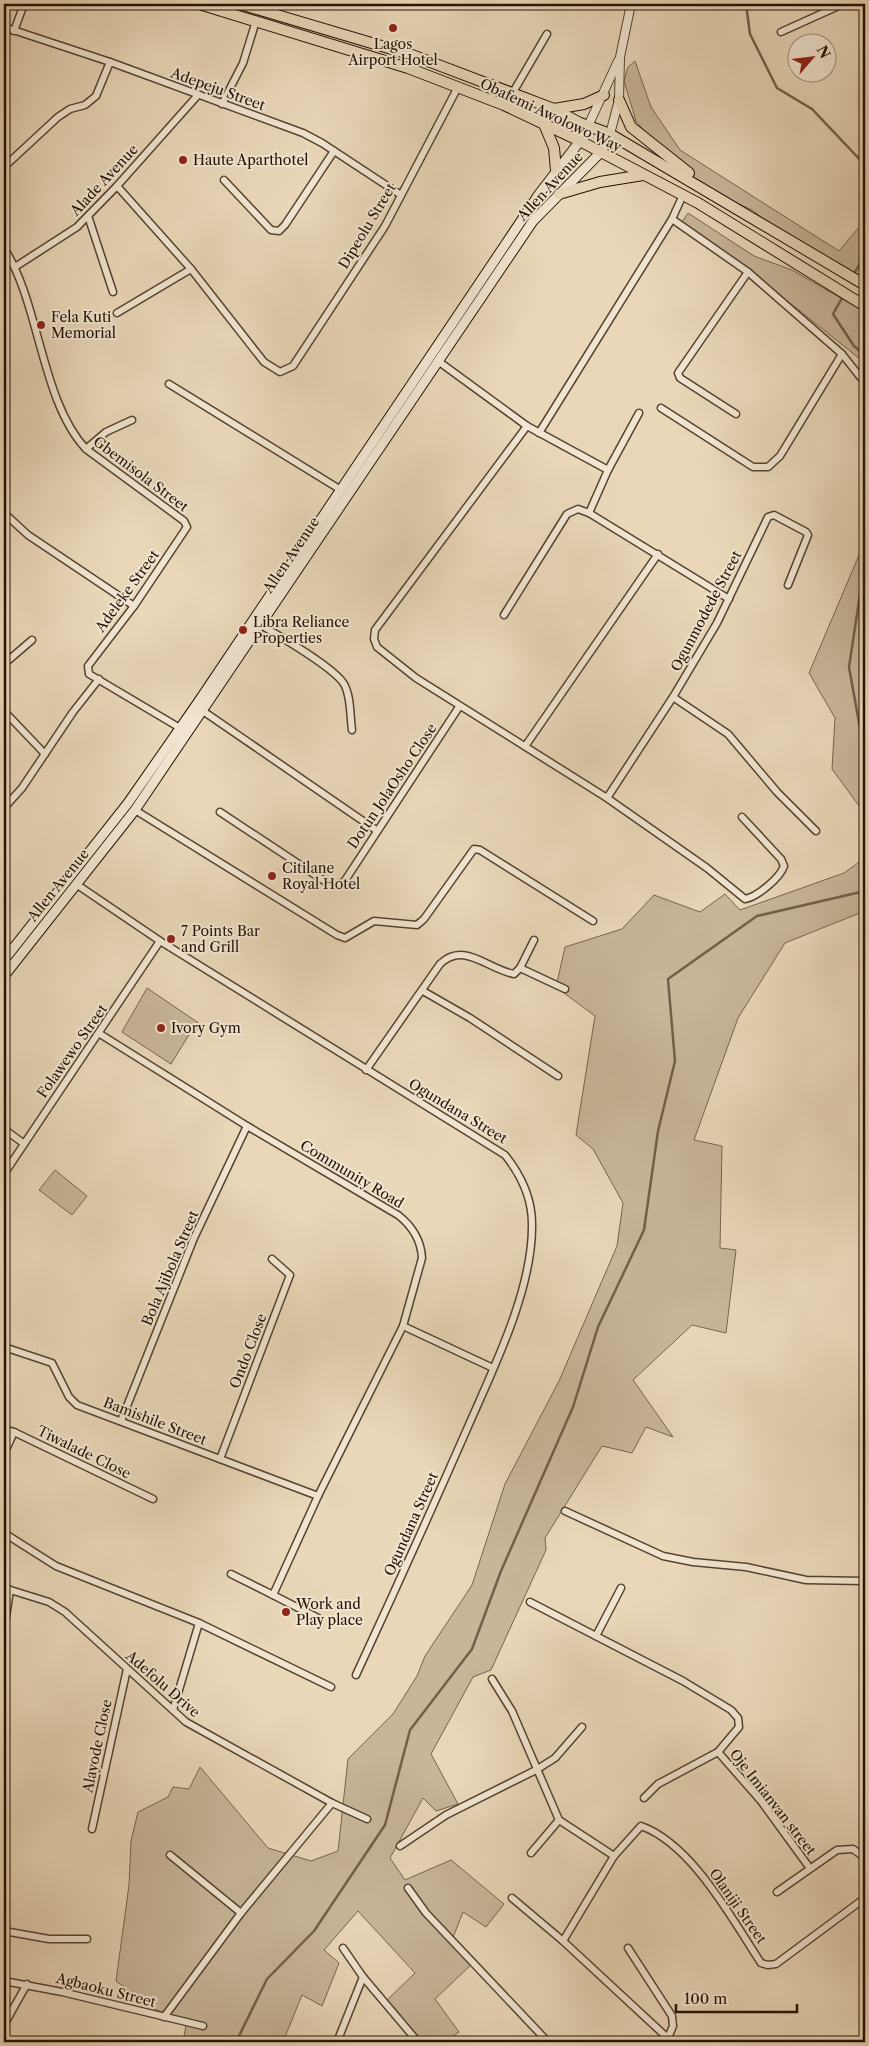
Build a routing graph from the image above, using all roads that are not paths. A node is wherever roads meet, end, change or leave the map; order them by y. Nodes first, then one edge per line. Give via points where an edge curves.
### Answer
1 (24, 4) edge
2 (199, 4) edge
3 (240, 4) edge
4 (631, 4) edge
5 (843, 4) edge
6 (864, 4) edge
7 (865, 8) edge
8 (256, 21) junction
9 (4, 27) edge
10 (14, 31) junction
11 (781, 32) dead end
12 (547, 34) dead end
13 (620, 57) junction
14 (110, 62) junction
15 (458, 87) junction
16 (512, 94) junction
17 (198, 95) junction
18 (604, 95) junction
19 (619, 100) junction
20 (222, 104) junction
21 (554, 109) junction
22 (544, 124) junction
23 (588, 126) junction
24 (610, 134) junction
25 (580, 141) junction
26 (334, 151) junction
27 (601, 152) junction
28 (4, 167) edge
29 (556, 171) junction
30 (643, 176) junction
31 (224, 180) dead end
32 (117, 186) junction
33 (559, 194) junction
34 (401, 195) junction
35 (683, 196) junction
36 (88, 216) junction
37 (672, 219) junction
38 (752, 220) junction
39 (4, 248) edge
40 (15, 267) junction
41 (191, 269) junction
42 (748, 272) junction
43 (865, 285) edge
44 (113, 292) dead end
45 (865, 306) edge
46 (117, 313) dead end
47 (842, 354) junction
48 (438, 361) junction
49 (865, 382) edge
50 (169, 384) dead end
51 (661, 408) dead end
52 (639, 413) dead end
53 (736, 414) dead end
54 (132, 420) dead end
55 (527, 426) junction
56 (539, 433) junction
57 (86, 449) junction
58 (608, 470) junction
59 (341, 490) junction
60 (4, 513) edge
61 (590, 513) junction
62 (187, 527) joint
63 (658, 554) junction
64 (788, 585) dead end
65 (729, 599) junction
66 (134, 606) junction
67 (504, 615) dead end
68 (260, 625) junction
69 (32, 640) dead end
70 (4, 664) edge
71 (99, 679) junction
72 (673, 697) junction
73 (459, 707) junction
74 (4, 711) edge
75 (203, 711) junction
76 (180, 728) junction
77 (352, 730) dead end
78 (526, 745) junction
79 (45, 754) junction
80 (607, 798) junction
81 (4, 808) edge
82 (135, 810) junction
83 (220, 812) dead end
84 (742, 818) dead end
85 (376, 830) junction
86 (816, 830) dead end
87 (76, 884) junction
88 (593, 921) dead end
89 (534, 940) dead end
90 (160, 941) junction
91 (4, 960) edge
92 (520, 968) junction
93 (4, 976) edge
94 (565, 989) dead end
95 (423, 991) junction
96 (100, 1034) junction
97 (366, 1070) junction
98 (558, 1076) dead end
99 (247, 1126) junction
100 (4, 1129) edge
101 (23, 1143) junction
102 (4, 1174) edge
103 (272, 1259) dead end
104 (403, 1326) junction
105 (4, 1347) edge
106 (493, 1368) junction
107 (121, 1421) junction
108 (4, 1429) edge
109 (14, 1432) junction
110 (4, 1454) edge
111 (220, 1458) junction
112 (318, 1496) junction
113 (153, 1499) dead end
114 (565, 1511) dead end
115 (4, 1533) edge
116 (231, 1574) dead end
117 (865, 1581) edge
118 (621, 1588) dead end
119 (7, 1589) edge
120 (273, 1595) junction
121 (530, 1602) dead end
122 (318, 1618) dead end
123 (199, 1623) junction
124 (4, 1630) edge
125 (596, 1636) junction
126 (126, 1670) junction
127 (356, 1675) dead end
128 (492, 1679) dead end
129 (331, 1687) dead end
130 (173, 1710) junction
131 (582, 1727) dead end
132 (718, 1752) junction
133 (536, 1770) junction
134 (644, 1798) dead end
135 (332, 1803) junction
136 (367, 1818) dead end
137 (559, 1820) junction
138 (92, 1828) dead end
139 (400, 1846) dead end
140 (531, 1853) dead end
141 (170, 1855) dead end
142 (614, 1856) junction
143 (865, 1858) edge
144 (809, 1868) junction
145 (408, 1888) dead end
146 (776, 1892) dead end
147 (512, 1898) dead end
148 (865, 1898) edge
149 (241, 1913) junction
150 (4, 1931) edge
151 (87, 1939) dead end
152 (563, 1941) junction
153 (343, 1948) dead end
154 (628, 1948) dead end
155 (363, 1977) junction
156 (4, 1981) edge
157 (27, 1984) junction
158 (164, 2017) junction
159 (4, 2025) edge
160 (203, 2026) dead end
161 (670, 2040) edge
162 (337, 2042) edge
163 (418, 2042) edge
164 (548, 2042) edge

1 - 10 street
2 - 8 main road, Obafemi Awolowo Way
3 - 16 main road, Obafemi Awolowo Way via 383,45
4 - 13 street
5 - 11 street
6 - 7 street
8 - 15 main road, Obafemi Awolowo Way via 408,68
8 - 20 street via 243,62
9 - 10 street, Adepeju Street
10 - 14 street, Adepeju Street
12 - 16 street
13 - 18 street
13 - 19 street
14 - 17 street, Adepeju Street
14 - 28 street via 96,96 85,105 58,117
15 - 22 main road, Obafemi Awolowo Way
15 - 34 street, Dipeolu Street
16 - 21 main road, Obafemi Awolowo Way
17 - 20 street, Adepeju Street
17 - 32 street, Alade Avenue
18 - 21 main road via 584,104
18 - 23 street
19 - 24 street
19 - 38 main road via 629,124 645,140
20 - 26 street, Adepeju Street via 303,133
21 - 23 main road, Obafemi Awolowo Way
22 - 25 main road, Obafemi Awolowo Way
22 - 29 main road via 554,148
23 - 24 main road, Obafemi Awolowo Way
23 - 25 main road, Allen Avenue
24 - 27 main road, Allen Avenue
24 - 38 main road, Obafemi Awolowo Way
25 - 27 main road, Obafemi Awolowo Way
25 - 29 main road, Allen Avenue
26 - 31 street via 278,231 270,230
26 - 34 street, Adepeju Street
27 - 30 main road, Obafemi Awolowo Way
27 - 33 main road, Allen Avenue
29 - 59 main road, Allen Avenue
30 - 33 main road via 600,182
30 - 35 main road, Obafemi Awolowo Way
32 - 36 street, Alade Avenue
32 - 41 street
33 - 48 main road, Allen Avenue via 533,221
34 - 41 street, Dipeolu Street via 385,226 288,370 280,372 264,362
35 - 37 street
35 - 45 main road, Obafemi Awolowo Way
36 - 40 street, Alade Avenue via 67,235
36 - 44 street
37 - 42 street
37 - 56 street
38 - 43 main road, Obafemi Awolowo Way
39 - 40 street, Gbemisola Street
40 - 57 street, Gbemisola Street via 66,419
41 - 46 street
42 - 47 street
42 - 53 street via 678,373 680,378
47 - 49 street
47 - 51 street via 780,456 768,466 753,467
48 - 55 street
48 - 68 main road, Allen Avenue
50 - 59 street
52 - 58 street
54 - 57 street via 106,432
55 - 56 street
55 - 73 street via 374,630 377,647
56 - 58 street
57 - 62 street, Gbemisola Street via 184,521
58 - 61 street
59 - 76 main road, Allen Avenue
60 - 66 street via 28,536
61 - 63 street
61 - 67 street via 578,509 567,514
62 - 66 street, Adeleke Street
63 - 65 street
63 - 78 street
64 - 65 street, Ogunmodede Street via 808,535 774,515 768,517
65 - 72 street, Ogunmodede Street
66 - 71 street, Adeleke Street via 88,666 89,674
68 - 75 main road, Allen Avenue
68 - 77 street via 308,653 342,681
69 - 70 street
71 - 76 street
71 - 79 street via 72,712
72 - 80 street, Ogunmodede Street
72 - 86 street via 728,734 777,792
73 - 78 street
73 - 85 street, Dotun JolaOsho Close
74 - 79 street
75 - 82 main road, Allen Avenue
75 - 85 street
76 - 91 main road, Allen Avenue via 128,803
78 - 80 street
79 - 81 street
80 - 84 street via 707,868 745,900 782,872 784,866
82 - 87 main road, Allen Avenue
82 - 88 street via 345,938 374,921 417,925 424,920 474,849
83 - 85 street, Dotun JolaOsho Close via 332,886 344,882
87 - 90 street, Ogundana Street
87 - 93 main road, Allen Avenue
89 - 92 street
90 - 96 street, Folawewo Street
90 - 97 street, Ogundana Street
92 - 94 street
92 - 95 street via 514,974 465,954 455,954 440,964
95 - 97 street
95 - 98 street
96 - 99 street, Community Road
96 - 101 street, Folawewo Street
97 - 106 street, Ogundana Street via 505,1154 518,1172 528,1197 532,1224 529,1259 518,1305
99 - 104 street, Community Road via 408,1223 421,1247 422,1258
99 - 107 street, Bola Ajibola Street via 194,1238
100 - 101 street
101 - 102 street, Folawewo Street
103 - 111 street, Ondo Close via 290,1275
104 - 106 street
104 - 112 street, Community Road
105 - 107 street, Bamishile Street via 52,1363 69,1397 78,1405
106 - 127 street, Ogundana Street
107 - 111 street, Bamishile Street
108 - 109 street, Tiwalade Close
109 - 110 street
109 - 113 street, Tiwalade Close
111 - 112 street, Bamishile Street
112 - 120 street, Community Road
114 - 117 street via 663,1556 746,1567 806,1580
115 - 123 street via 56,1566
116 - 120 street
118 - 125 street
119 - 124 street
119 - 126 street, Adefolu Drive via 49,1602 65,1612
120 - 122 street
121 - 125 street
123 - 129 street
123 - 130 street
125 - 132 street via 683,1681 730,1710 738,1718 739,1727
126 - 130 street, Adefolu Drive
126 - 138 street, Alayode Close
128 - 133 street via 512,1711
130 - 135 street, Adefolu Drive via 220,1743
131 - 133 street via 555,1758
132 - 134 street via 658,1784
132 - 144 street, Oje Imianvan street via 761,1801
133 - 137 street
133 - 139 street via 446,1815
135 - 136 street, Adefolu Drive
135 - 149 street
137 - 140 street
137 - 142 street
141 - 149 street
142 - 148 street, Olaniji Street via 641,1826 650,1829 686,1857 709,1885 761,1963 768,1965 776,1964
142 - 152 street
143 - 144 street, Oje Imianvan street via 853,1849 844,1848
144 - 146 street, Oje Imianvan street
145 - 164 street via 426,1913
147 - 152 street
149 - 158 street
150 - 151 street via 48,1939
152 - 161 street
153 - 155 street
154 - 161 street via 672,2016
155 - 162 street
155 - 163 street
156 - 157 street, Agbaoku Street
157 - 158 street, Agbaoku Street
157 - 159 street
158 - 160 street, Agbaoku Street

